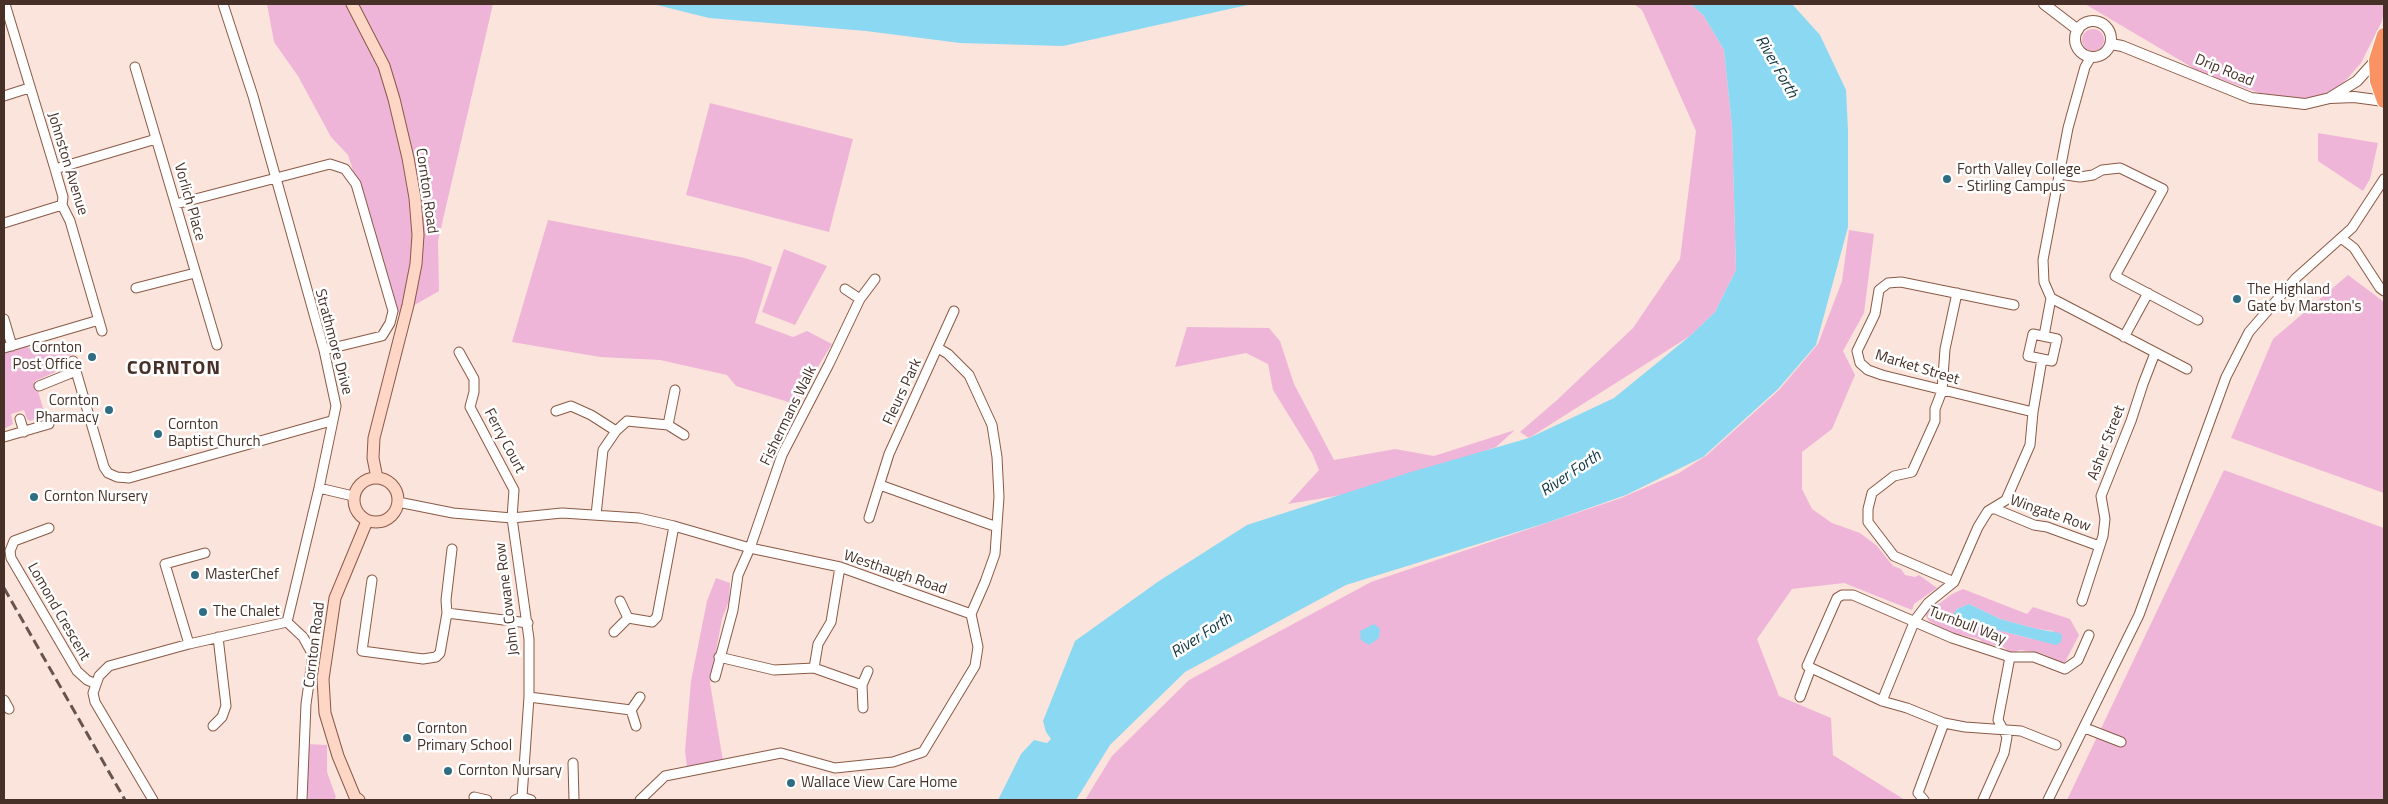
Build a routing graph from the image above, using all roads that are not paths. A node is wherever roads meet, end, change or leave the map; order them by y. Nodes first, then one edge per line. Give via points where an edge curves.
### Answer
1 (5, 4) edge
2 (223, 4) edge
3 (352, 4) edge
4 (2044, 4) edge
5 (2078, 30) junction
6 (2384, 35) edge
7 (2111, 44) junction
8 (2091, 57) junction
9 (2376, 60) junction
10 (135, 67) dead end
11 (29, 88) junction
12 (4, 96) edge
13 (2330, 98) junction
14 (2384, 101) edge
15 (156, 139) junction
16 (55, 169) junction
17 (2059, 174) junction
18 (275, 179) junction
19 (2384, 179) edge
20 (176, 204) junction
21 (62, 205) junction
22 (4, 224) edge
23 (2341, 238) junction
24 (195, 272) junction
25 (874, 279) dead end
26 (136, 288) dead end
27 (845, 289) dead end
28 (2384, 291) edge
29 (2148, 293) junction
30 (1956, 294) junction
31 (2052, 298) junction
32 (860, 299) junction
33 (2014, 305) dead end
34 (954, 311) dead end
35 (4, 319) edge
36 (99, 320) junction
37 (2198, 320) dead end
38 (102, 332) dead end
39 (2044, 336) junction
40 (2124, 337) junction
41 (217, 346) dead end
42 (8, 347) edge
43 (938, 348) junction
44 (324, 350) junction
45 (459, 352) dead end
46 (2155, 353) junction
47 (2042, 359) junction
48 (73, 361) dead end
49 (2187, 369) dead end
50 (76, 371) junction
51 (39, 386) dead end
52 (675, 390) dead end
53 (1942, 391) junction
54 (556, 411) dead end
55 (2033, 412) junction
56 (20, 419) dead end
57 (331, 421) junction
58 (49, 424) dead end
59 (668, 425) junction
60 (616, 431) junction
61 (24, 432) junction
62 (684, 435) dead end
63 (4, 437) edge
64 (377, 478) junction
65 (880, 485) junction
66 (319, 488) junction
67 (353, 496) junction
68 (398, 502) junction
69 (1993, 508) junction
70 (596, 514) junction
71 (512, 518) junction
72 (869, 518) dead end
73 (367, 521) junction
74 (674, 526) junction
75 (997, 527) junction
76 (50, 528) dead end
77 (2099, 546) junction
78 (750, 548) junction
79 (452, 549) dead end
80 (205, 553) dead end
81 (840, 567) junction
82 (372, 580) dead end
83 (1954, 582) junction
84 (620, 601) dead end
85 (2082, 601) dead end
86 (447, 613) junction
87 (971, 614) junction
88 (628, 618) junction
89 (1915, 620) junction
90 (287, 622) junction
91 (528, 622) junction
92 (614, 632) dead end
93 (2089, 635) dead end
94 (218, 637) junction
95 (189, 644) junction
96 (719, 657) junction
97 (2010, 657) junction
98 (814, 668) junction
99 (1812, 668) junction
100 (868, 671) dead end
101 (715, 677) dead end
102 (96, 684) junction
103 (862, 685) junction
104 (529, 697) junction
105 (640, 697) dead end
106 (1800, 697) dead end
107 (4, 700) edge
108 (1882, 701) junction
109 (863, 708) dead end
110 (9, 709) dead end
111 (631, 710) junction
112 (1944, 723) junction
113 (213, 726) dead end
114 (636, 726) dead end
115 (2086, 728) junction
116 (2004, 729) junction
117 (2121, 742) dead end
118 (2056, 745) dead end
119 (573, 763) dead end
120 (474, 797) dead end
121 (355, 799) edge
122 (523, 799) edge
123 (153, 800) edge
124 (302, 800) edge
125 (487, 800) edge
126 (574, 800) edge
127 (640, 800) edge
128 (1924, 800) edge
129 (1984, 800) edge
130 (2048, 800) edge

1 - 11 street, Johnston Avenue
2 - 18 street, Strathmore Drive via 253,96
3 - 64 main road, Cornton Road via 384,66 394,99 408,158 418,236 408,306 374,438
4 - 5 street
5 - 7 street via 2086,23 2103,24 2110,33
5 - 8 street via 2077,47 2085,56
6 - 9 highway
7 - 8 street via 2106,53
7 - 13 street, Drip Road via 2251,98 2305,104
8 - 17 street via 2085,66 2068,128
9 - 13 street, Drip Road via 2357,81
9 - 14 highway via 2377,81
10 - 15 street, Vorlich Place
11 - 12 street
11 - 16 street, Johnston Avenue
13 - 14 street, Drip Road
15 - 16 street
15 - 20 street, Vorlich Place
16 - 21 street, Johnston Avenue via 63,197
17 - 29 street via 2080,177 2120,168 2163,189 2115,276
17 - 31 street via 2043,260 2044,282
18 - 20 street
18 - 44 street, Strathmore Drive
18 - 44 street via 330,164 346,169 356,184 387,287 393,311 382,336
19 - 23 street via 2352,228
20 - 24 street, Vorlich Place
21 - 22 street
21 - 36 street, Johnston Avenue via 70,221
23 - 28 street via 2354,248
23 - 115 street via 2296,278 2245,339 2226,377 2140,615
24 - 26 street
24 - 41 street, Vorlich Place
25 - 32 street, Fishermans Walk
27 - 32 street
29 - 37 street
29 - 40 street
30 - 33 street, Market Street
30 - 53 street via 1945,349
30 - 53 street, Market Street via 1901,282 1888,283 1879,290 1875,314 1857,351 1860,364 1868,370
31 - 39 street
31 - 40 street
32 - 78 street, Fishermans Walk via 782,454
34 - 43 street, Fleurs Park
35 - 42 street
36 - 38 street, Johnston Avenue
36 - 42 street
39 - 47 street via 2057,339 2052,361
39 - 47 street via 2033,334 2028,356
40 - 46 street
43 - 65 street, Fleurs Park via 889,454
43 - 75 street via 969,375 992,425 999,475
44 - 57 street, Strathmore Drive via 336,406
45 - 71 street, Ferry Court via 474,379 470,407 514,490
46 - 49 street
46 - 77 street, Asher Street via 2101,496 2105,519
47 - 55 street
48 - 50 street
50 - 51 street
50 - 57 street via 104,467 117,478 130,478
52 - 59 street
53 - 55 street, Market Street
53 - 83 street via 1935,421 1912,472 1894,476 1872,493 1868,522 1894,556
54 - 60 street via 572,406
55 - 69 street via 2030,446 2006,500
56 - 61 street
57 - 66 street, Strathmore Drive
58 - 61 street
59 - 60 street via 626,421
59 - 62 street
60 - 70 street via 604,450
61 - 63 street
64 - 67 main road via 364,481
64 - 68 main road via 393,485
65 - 72 street, Fleurs Park
65 - 75 street
66 - 67 street
66 - 90 street, Strathmore Drive
67 - 73 main road via 355,509
68 - 71 street, Westhaugh Road via 453,513
68 - 73 main road via 396,511 387,520
69 - 77 street, Wingate Row
69 - 83 street via 1978,526
70 - 71 street, Westhaugh Road via 562,512
70 - 74 street, Westhaugh Road via 639,518
71 - 91 street, John Cowane Row
73 - 121 main road, Cornton Road via 335,598 323,679 325,713
74 - 78 street, Westhaugh Road
74 - 88 street via 657,617 652,622
75 - 87 street via 995,554
76 - 102 street, Lomond Crescent via 14,541 11,558 77,672
77 - 85 street, Asher Street
78 - 81 street, Westhaugh Road
78 - 96 street, Fishermans Walk via 736,582 733,610
79 - 86 street
80 - 95 street via 165,564
81 - 87 street, Westhaugh Road
81 - 98 street via 831,622 818,644
82 - 86 street via 362,650 423,659 436,657 440,653
83 - 89 street via 1928,602
84 - 88 street
86 - 91 street
87 - 127 street via 978,647 975,666 923,752 893,762 836,768 782,753 665,776
88 - 92 street
89 - 97 street, Turnbull Way via 1952,638
89 - 99 street, Turnbull Way via 1853,595 1842,595 1837,598 1807,666
89 - 108 street
90 - 94 street
90 - 124 street via 303,636 312,655 306,704
91 - 104 street, John Cowane Row
93 - 97 street, Turnbull Way via 2078,660 2065,669 2034,657
94 - 95 street
94 - 113 street via 226,706 222,717
95 - 102 street via 109,666
96 - 98 street via 774,670
96 - 101 street, Fishermans Walk
97 - 116 street, Turnbull Way via 1998,720
98 - 103 street
99 - 106 street
99 - 108 street
100 - 103 street
102 - 123 street via 95,702
103 - 109 street
104 - 111 street
104 - 122 street, John Cowane Row
105 - 111 street
107 - 110 street
108 - 112 street
111 - 114 street
112 - 116 street
112 - 128 street via 1918,793
115 - 117 street
115 - 130 street
116 - 118 street via 2021,730
116 - 129 street, Turnbull Way via 2007,737 2004,753
119 - 126 street
120 - 125 street

